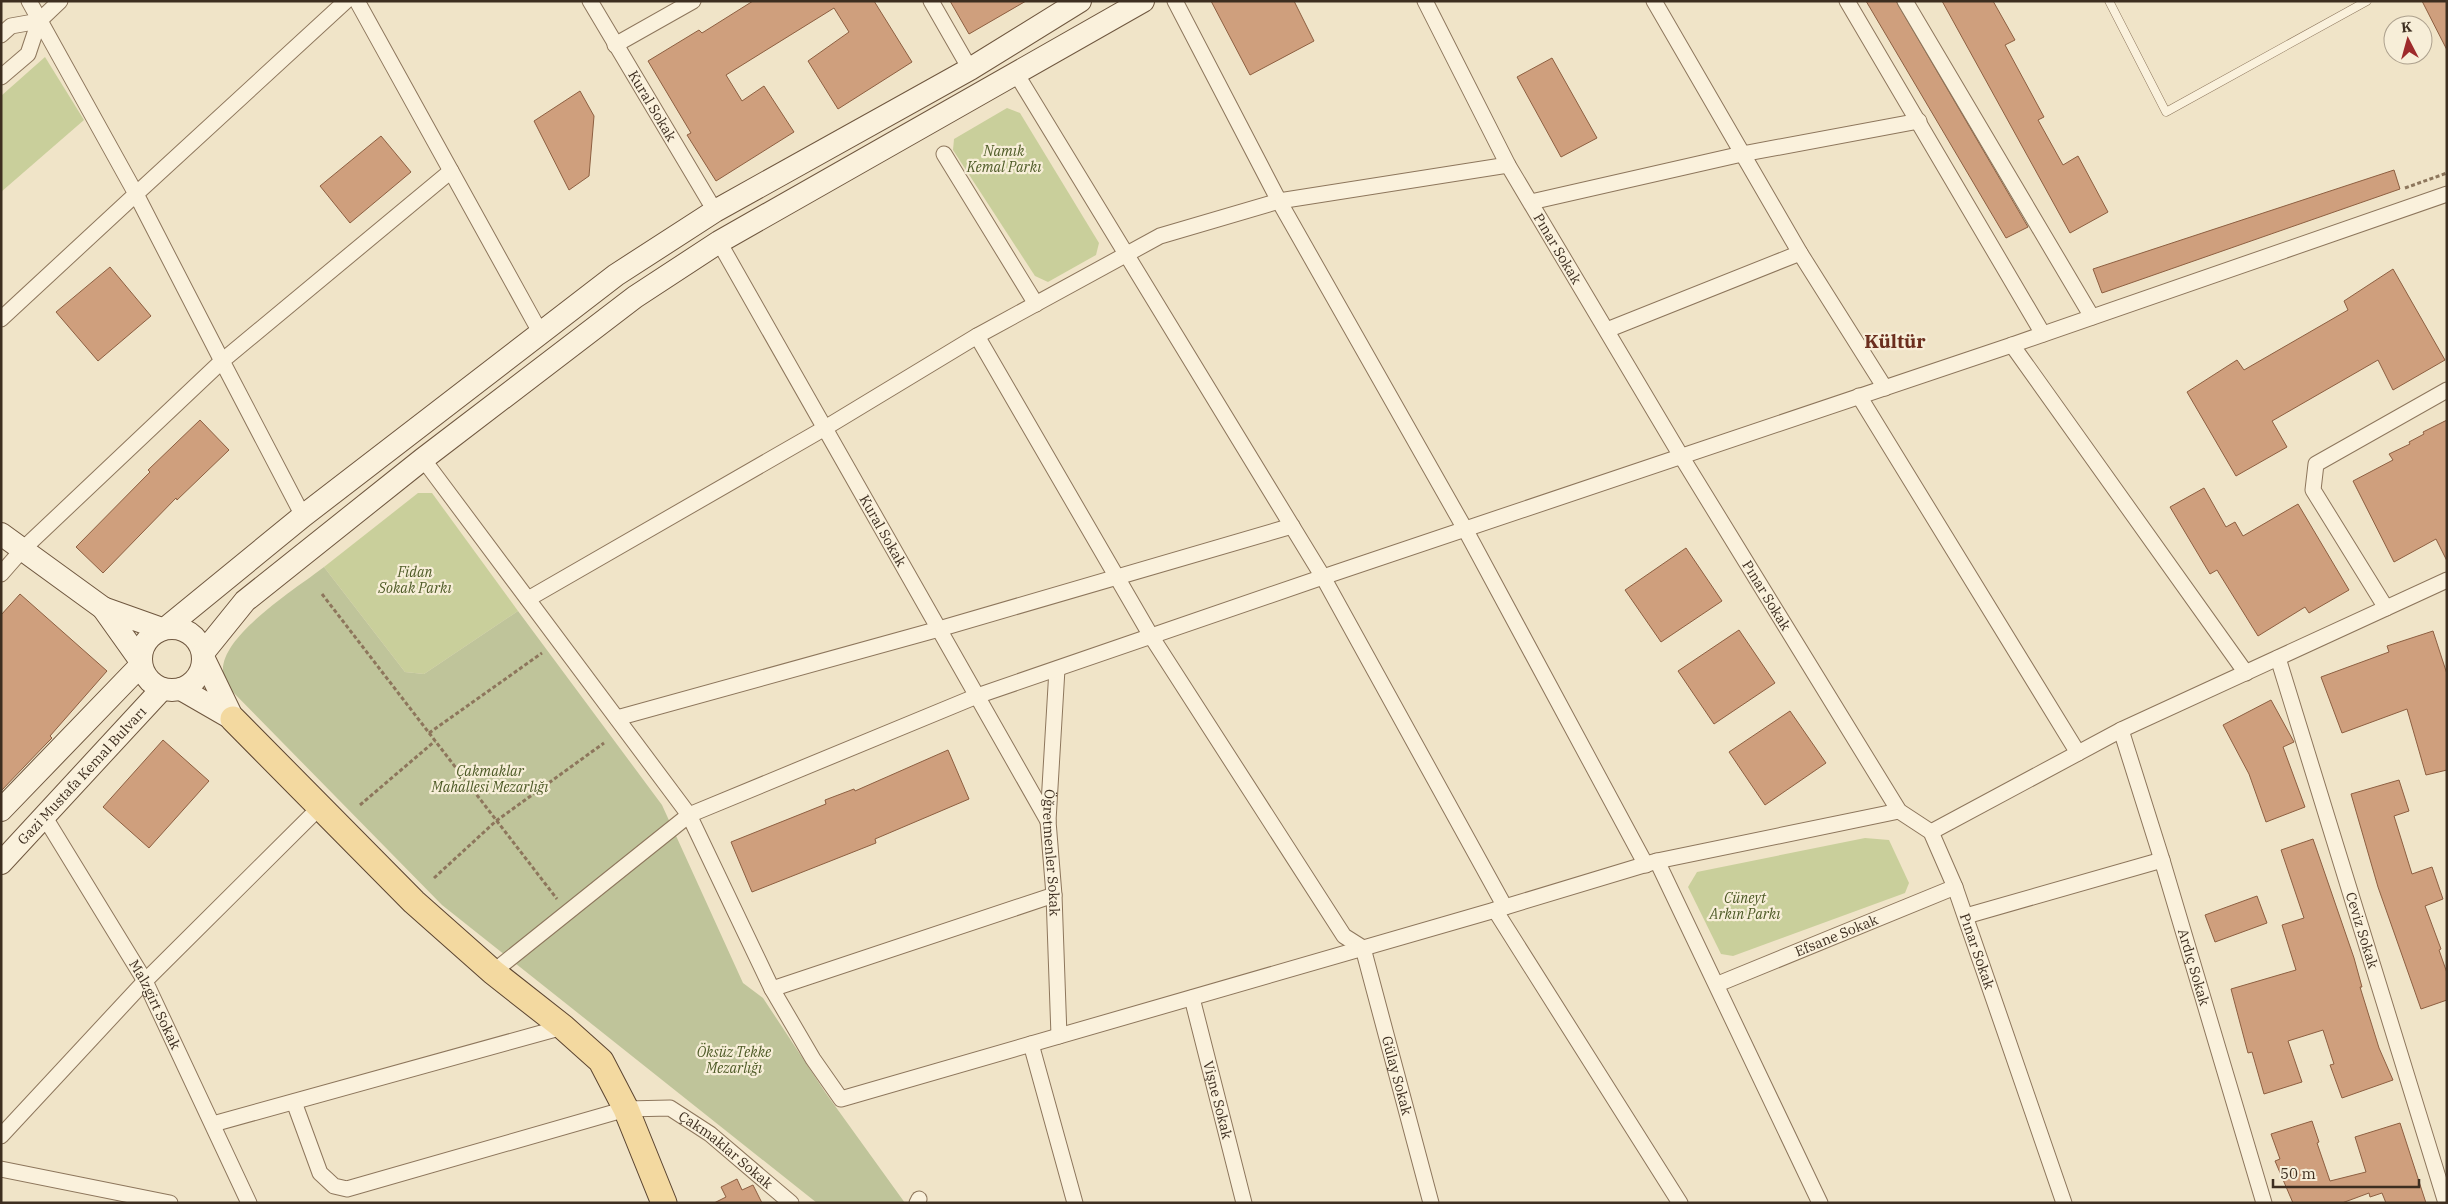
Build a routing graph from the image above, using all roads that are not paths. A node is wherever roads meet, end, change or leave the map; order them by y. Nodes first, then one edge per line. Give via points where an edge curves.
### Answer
1 (29, 1) edge
2 (60, 1) edge
3 (346, 1) edge
4 (357, 1) edge
5 (590, 1) edge
6 (693, 1) edge
7 (931, 1) edge
8 (1080, 1) edge
9 (1143, 1) edge
10 (1175, 1) edge
11 (1425, 1) edge
12 (1654, 1) edge
13 (1847, 1) edge
14 (1905, 1) edge
15 (2109, 1) edge
16 (2367, 1) edge
17 (39, 21) junction
18 (1, 35) edge
19 (615, 45) junction
20 (970, 69) junction
21 (1017, 75) junction
22 (1, 77) edge
23 (1919, 121) junction
24 (944, 154) dead end
25 (1742, 154) junction
26 (1508, 165) junction
27 (451, 171) junction
28 (136, 194) junction
29 (2447, 194) edge
30 (1279, 202) junction
31 (1530, 202) junction
32 (714, 211) junction
33 (719, 242) junction
34 (1800, 253) junction
35 (1126, 254) junction
36 (1036, 304) junction
37 (2092, 317) junction
38 (1, 319) edge
39 (1607, 330) junction
40 (540, 332) junction
41 (2044, 334) junction
42 (977, 336) junction
43 (2012, 345) junction
44 (222, 361) junction
45 (1884, 388) junction
46 (2447, 390) edge
47 (1859, 396) junction
48 (824, 428) junction
49 (1681, 456) junction
50 (423, 459) junction
51 (303, 516) junction
52 (1292, 526) junction
53 (1465, 529) junction
54 (1, 534) edge
55 (22, 550) junction
56 (1, 574) edge
57 (1117, 577) junction
58 (1323, 577) junction
59 (2446, 583) edge
60 (528, 599) junction
61 (103, 608) junction
62 (2386, 608) junction
63 (164, 629) junction
64 (939, 629) junction
65 (1151, 636) junction
66 (203, 655) junction
67 (2278, 658) junction
68 (141, 663) junction
69 (1057, 668) junction
70 (2246, 673) junction
71 (172, 689) junction
72 (977, 696) junction
73 (617, 718) junction
74 (233, 719) junction
75 (2122, 730) junction
76 (2078, 753) junction
77 (320, 807) junction
78 (1, 810) edge
79 (1899, 811) junction
80 (689, 815) junction
81 (44, 816) junction
82 (1048, 821) junction
83 (1931, 832) junction
84 (2162, 860) junction
85 (1, 863) edge
86 (1651, 863) junction
87 (1955, 887) junction
88 (1054, 895) junction
89 (1500, 908) junction
90 (1966, 916) junction
91 (1363, 948) junction
92 (493, 972) junction
93 (145, 981) junction
94 (1718, 984) junction
95 (772, 989) junction
96 (1192, 998) junction
97 (563, 1027) junction
98 (1060, 1036) junction
99 (1031, 1044) junction
100 (294, 1102) junction
101 (626, 1109) junction
102 (213, 1124) junction
103 (1, 1136) edge
104 (1, 1169) edge
105 (170, 1203) edge
106 (249, 1203) edge
107 (664, 1203) edge
108 (791, 1203) edge
109 (1075, 1203) edge
110 (1244, 1203) edge
111 (1431, 1203) edge
112 (1680, 1203) edge
113 (1820, 1203) edge
114 (2064, 1203) edge
115 (2264, 1203) edge
116 (2446, 1203) edge

1 - 17 street
2 - 17 street
3 - 28 street
4 - 27 street
5 - 19 street, Kural Sokak
6 - 19 street
7 - 20 street
8 - 20 main road
9 - 21 main road
10 - 30 street
11 - 26 street, Pınar Sokak
12 - 25 street
13 - 23 street
14 - 37 street
15 - 16 lane via 2166,112
17 - 18 street via 11,26
17 - 22 street via 28,54
17 - 28 street
19 - 32 street, Kural Sokak
20 - 32 main road
21 - 33 main road
21 - 35 street
23 - 25 street
23 - 41 street
24 - 36 street
25 - 31 street
25 - 34 street
26 - 30 street
26 - 31 street, Pınar Sokak
27 - 40 street
27 - 44 street
28 - 38 street
28 - 44 street
29 - 37 street
30 - 35 street via 1160,236
30 - 53 street
31 - 39 street, Pınar Sokak
32 - 40 main road via 616,275
33 - 48 street, Kural Sokak
33 - 50 main road via 635,297
34 - 39 street
34 - 45 street
35 - 36 street
35 - 52 street
36 - 42 street
37 - 41 street
39 - 49 street, Pınar Sokak
40 - 51 main road
41 - 43 street
42 - 48 street
42 - 57 street
43 - 45 street
43 - 70 street
44 - 51 street
44 - 55 street
45 - 47 street
46 - 62 street via 2316,464 2313,490
47 - 49 street
47 - 76 street
48 - 60 street
48 - 64 street, Kural Sokak
49 - 53 street
49 - 79 street, Pınar Sokak
50 - 60 street
50 - 66 main road via 245,601
51 - 63 main road
52 - 57 street
52 - 58 street
53 - 58 street
53 - 86 street
54 - 55 main road
55 - 56 street
55 - 61 main road
57 - 64 street
57 - 65 street
58 - 65 street
58 - 89 street
59 - 62 street
60 - 73 street
61 - 63 main road
61 - 68 main road
62 - 67 street
63 - 66 main road via 176,628 194,636
63 - 68 main road via 148,638 143,646
64 - 72 street, Kural Sokak
64 - 73 street
65 - 69 street
65 - 91 street via 1344,936
66 - 71 main road via 198,676 191,684
66 - 74 main road
67 - 70 street
67 - 116 street, Ceviz Sokak
68 - 71 main road via 150,682
68 - 78 main road
69 - 72 street
69 - 82 street, Öğretmenler Sokak
70 - 75 street
71 - 74 main road
71 - 81 main road, Gazi Mustafa Kemal Bulvarı
72 - 80 street
72 - 82 street, Kural Sokak
73 - 80 street
74 - 77 main road
75 - 76 street
75 - 84 street, Ardıç Sokak
76 - 83 street
77 - 92 main road via 414,902
77 - 93 street
79 - 83 street, Pınar Sokak
79 - 86 street
80 - 92 street
80 - 95 street
81 - 85 main road, Gazi Mustafa Kemal Bulvarı
81 - 93 street, Malzgirt Sokak
82 - 88 street, Öğretmenler Sokak
83 - 87 street, Pınar Sokak
84 - 90 street
84 - 115 street, Ardıç Sokak
86 - 89 street
86 - 94 street
87 - 90 street, Pınar Sokak
87 - 94 street, Efsane Sokak
88 - 95 street
88 - 98 street, Öğretmenler Sokak
89 - 91 street
89 - 112 street
90 - 114 street, Pınar Sokak
91 - 96 street
91 - 111 street, Gülay Sokak
92 - 97 main road
93 - 102 street, Malzgirt Sokak
93 - 103 street
94 - 113 street
95 - 99 street via 841,1099
96 - 98 street
96 - 110 street, Vişne Sokak
97 - 100 street
97 - 101 main road via 601,1061
98 - 99 street
99 - 109 street
100 - 101 street, Çakmaklar Sokak via 320,1173 334,1186 347,1189
100 - 102 street
101 - 107 main road
101 - 108 street, Çakmaklar Sokak via 670,1108 710,1134
102 - 106 street, Malzgirt Sokak
104 - 105 street

